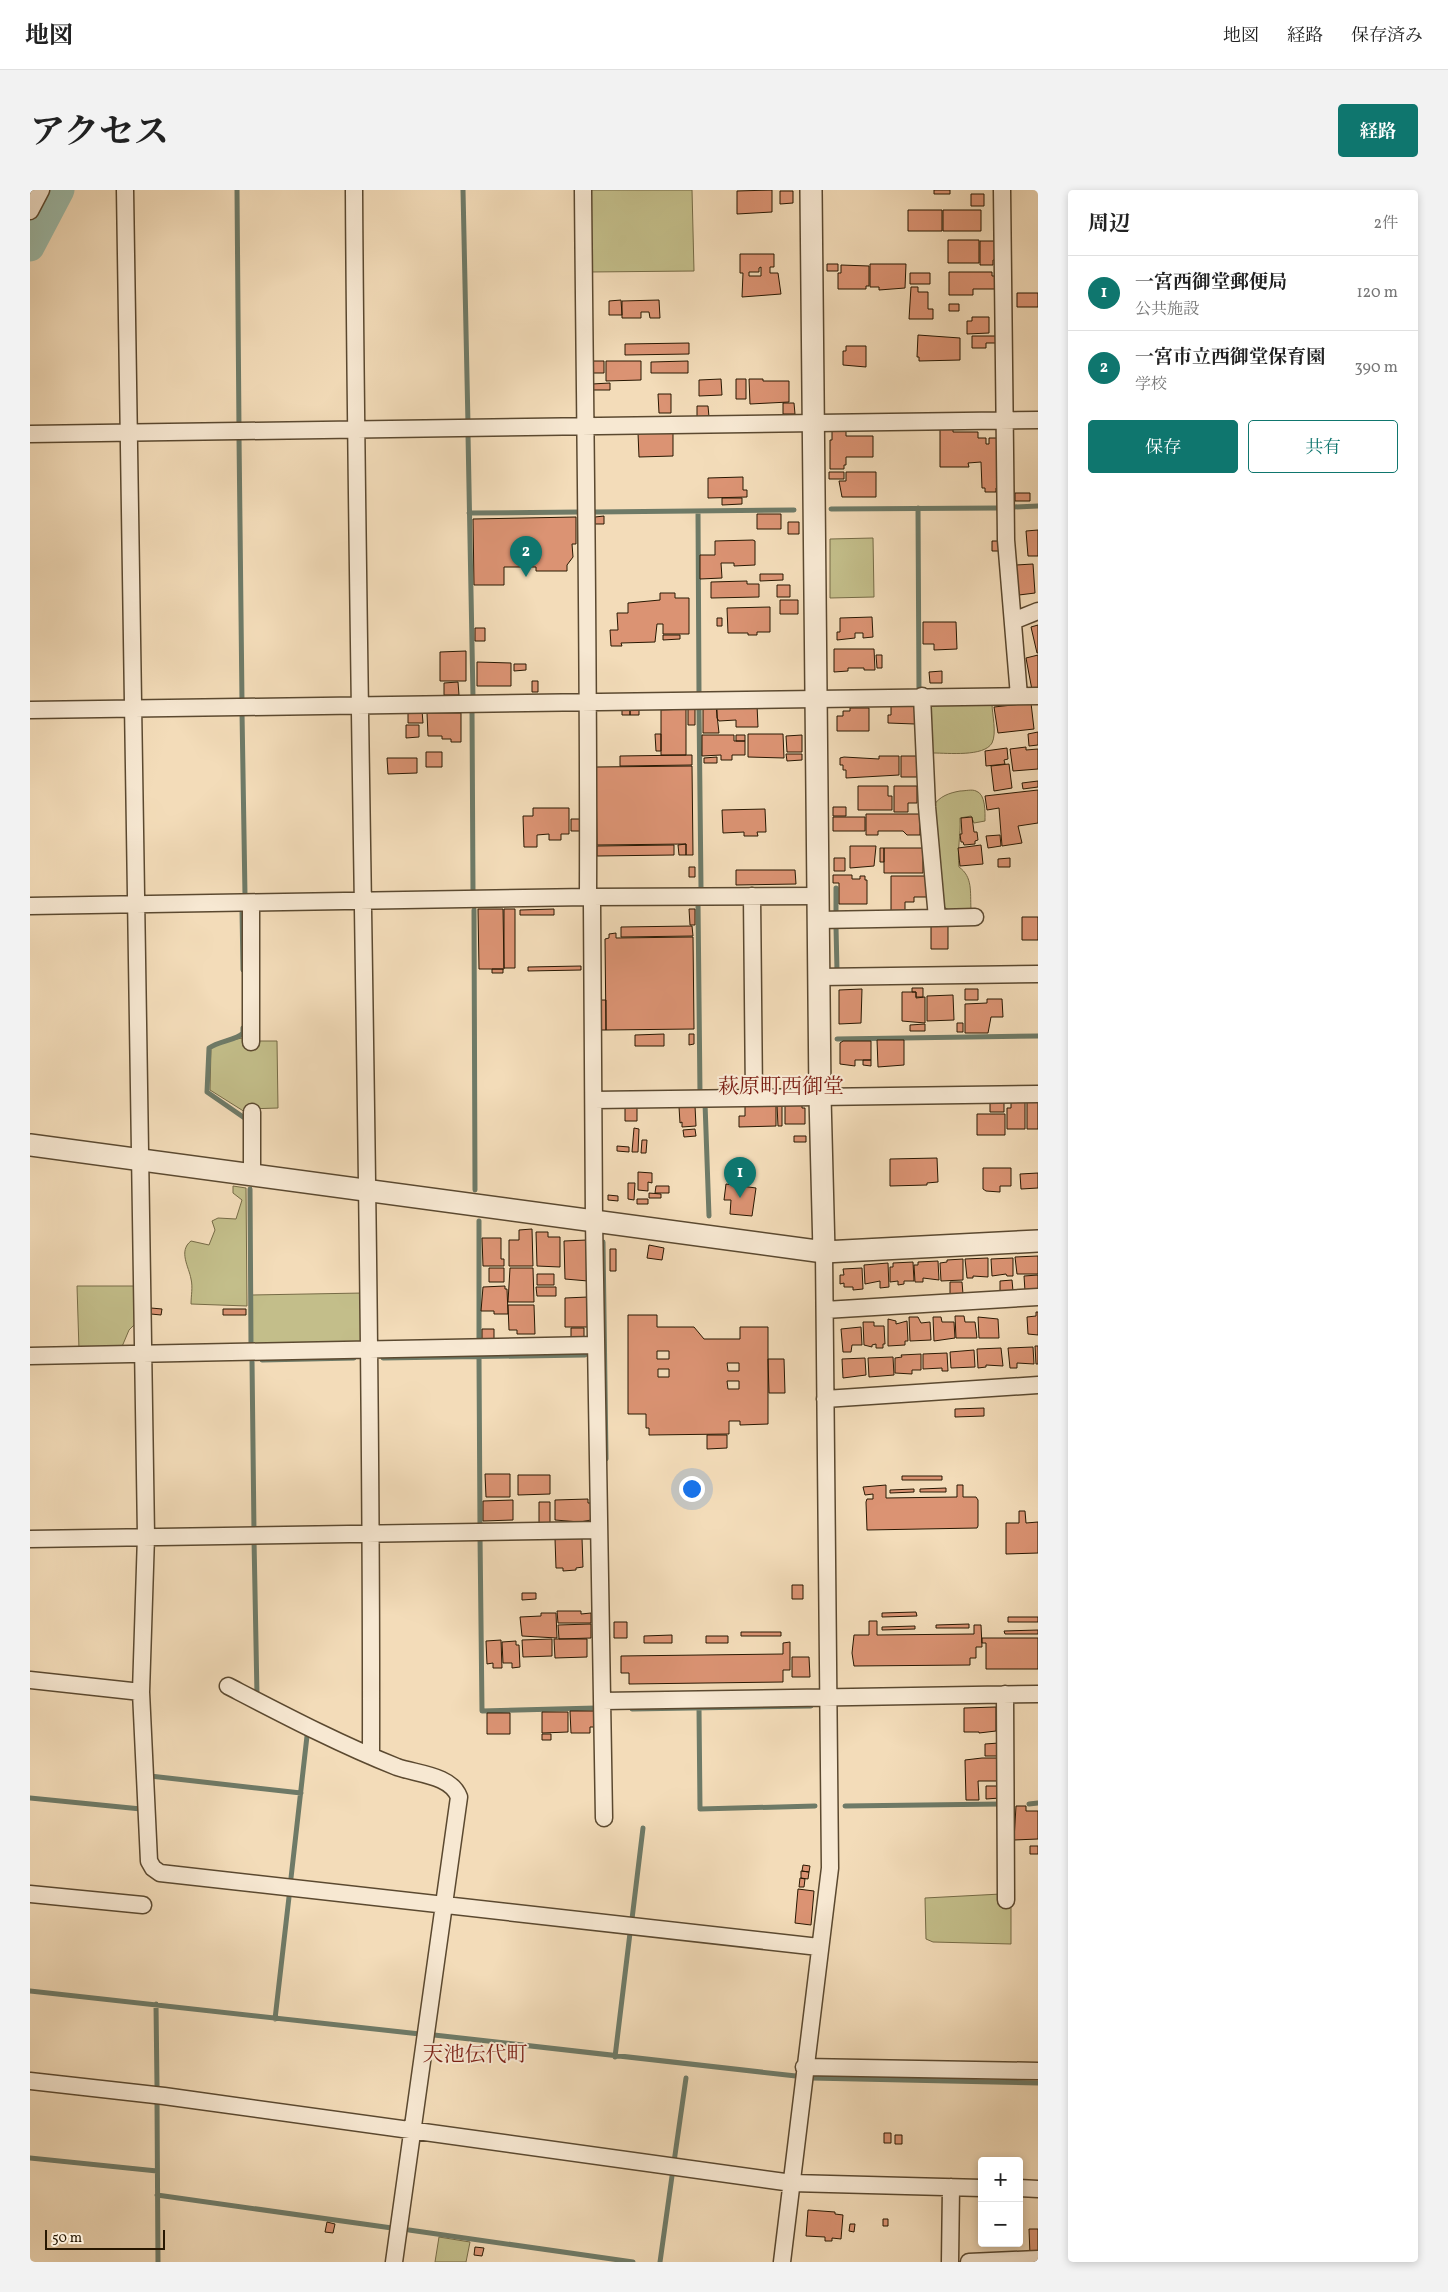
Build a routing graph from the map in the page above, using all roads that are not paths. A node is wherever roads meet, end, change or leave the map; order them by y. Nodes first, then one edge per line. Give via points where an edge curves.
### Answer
1 (41, 190) edge
2 (126, 190) edge
3 (354, 190) edge
4 (583, 190) edge
5 (811, 190) edge
6 (1002, 190) edge
7 (30, 211) edge
8 (1004, 420) junction
9 (1038, 420) edge
10 (813, 423) junction
11 (584, 426) junction
12 (356, 430) junction
13 (129, 433) junction
14 (30, 434) edge
15 (1038, 611) edge
16 (1013, 621) junction
17 (922, 696) junction
18 (1019, 696) junction
19 (1038, 696) edge
20 (816, 698) junction
21 (589, 702) junction
22 (361, 704) junction
23 (133, 708) junction
24 (30, 710) edge
25 (752, 896) junction
26 (818, 896) junction
27 (588, 897) junction
28 (362, 900) junction
29 (251, 903) junction
30 (136, 904) junction
31 (30, 906) edge
32 (976, 917) dead end
33 (937, 918) junction
34 (818, 920) junction
35 (1038, 974) edge
36 (819, 977) junction
37 (251, 1042) dead end
38 (1038, 1094) edge
39 (820, 1097) junction
40 (754, 1098) junction
41 (594, 1100) junction
42 (252, 1112) dead end
43 (30, 1145) edge
44 (139, 1160) junction
45 (252, 1175) junction
46 (367, 1190) junction
47 (594, 1220) junction
48 (1038, 1241) edge
49 (824, 1252) junction
50 (1038, 1296) edge
51 (825, 1310) junction
52 (596, 1345) junction
53 (368, 1350) junction
54 (142, 1354) junction
55 (30, 1356) edge
56 (1038, 1385) edge
57 (826, 1399) junction
58 (599, 1530) junction
59 (371, 1534) junction
60 (146, 1536) junction
61 (30, 1539) edge
62 (30, 1680) edge
63 (228, 1686) dead end
64 (141, 1692) junction
65 (1005, 1694) junction
66 (1038, 1694) edge
67 (828, 1697) junction
68 (602, 1701) junction
69 (371, 1756) junction
70 (604, 1818) dead end
71 (30, 1894) edge
72 (1006, 1900) dead end
73 (445, 1904) junction
74 (143, 1905) dead end
75 (819, 1947) junction
76 (804, 2067) junction
77 (1038, 2071) edge
78 (30, 2081) edge
79 (411, 2131) junction
80 (792, 2183) junction
81 (951, 2187) junction
82 (978, 2188) edge
83 (1023, 2188) edge
84 (1038, 2189) edge
85 (1038, 2259) edge
86 (394, 2262) edge
87 (782, 2262) edge
88 (950, 2262) edge
89 (969, 2262) edge

1 - 7 street
2 - 13 street
3 - 12 street
4 - 11 street
5 - 10 street
6 - 8 street
8 - 9 street
8 - 10 street
8 - 16 street via 1006,540
10 - 11 street
10 - 20 street
11 - 12 street
11 - 21 street
12 - 13 street
12 - 22 street
13 - 14 street
13 - 23 street
15 - 16 street
16 - 18 street
17 - 18 street
17 - 20 street
17 - 33 street
18 - 19 street
20 - 21 street
20 - 26 street
21 - 22 street
21 - 27 street
22 - 23 street
22 - 28 street
23 - 24 street
23 - 30 street
25 - 26 street
25 - 27 street
25 - 40 street
26 - 34 street
27 - 28 street
27 - 41 street via 592,903
28 - 29 street
28 - 46 street
29 - 30 street
29 - 37 street
30 - 31 street
30 - 44 street
32 - 33 street
33 - 34 street
34 - 36 street
35 - 36 street
36 - 39 street
38 - 39 street
39 - 40 street
39 - 49 street
40 - 41 street
41 - 47 street
42 - 45 street
43 - 44 street
44 - 45 street
44 - 54 street
45 - 46 street
46 - 47 street
46 - 53 street
47 - 49 street
47 - 52 street
48 - 49 street
49 - 51 street
50 - 51 street
51 - 57 street
52 - 53 street
52 - 58 street
53 - 54 street
53 - 59 street
54 - 55 street
54 - 60 street
56 - 57 street
57 - 67 street
58 - 59 street
58 - 68 street
59 - 60 street
59 - 69 street
60 - 61 street
60 - 64 street
62 - 64 street
63 - 69 street via 348,1748
64 - 73 street via 149,1861 160,1873
65 - 66 street
65 - 67 street
65 - 72 street
67 - 68 street
67 - 75 street via 830,1868
68 - 70 street
69 - 73 street via 446,1782 456,1789 459,1797
71 - 74 street
73 - 75 street
73 - 79 street
75 - 76 street
76 - 77 street
76 - 80 street
78 - 79 street via 164,2096
79 - 80 street
79 - 86 street
80 - 81 street
80 - 87 street
81 - 82 street
81 - 88 street
83 - 84 street
85 - 89 street

